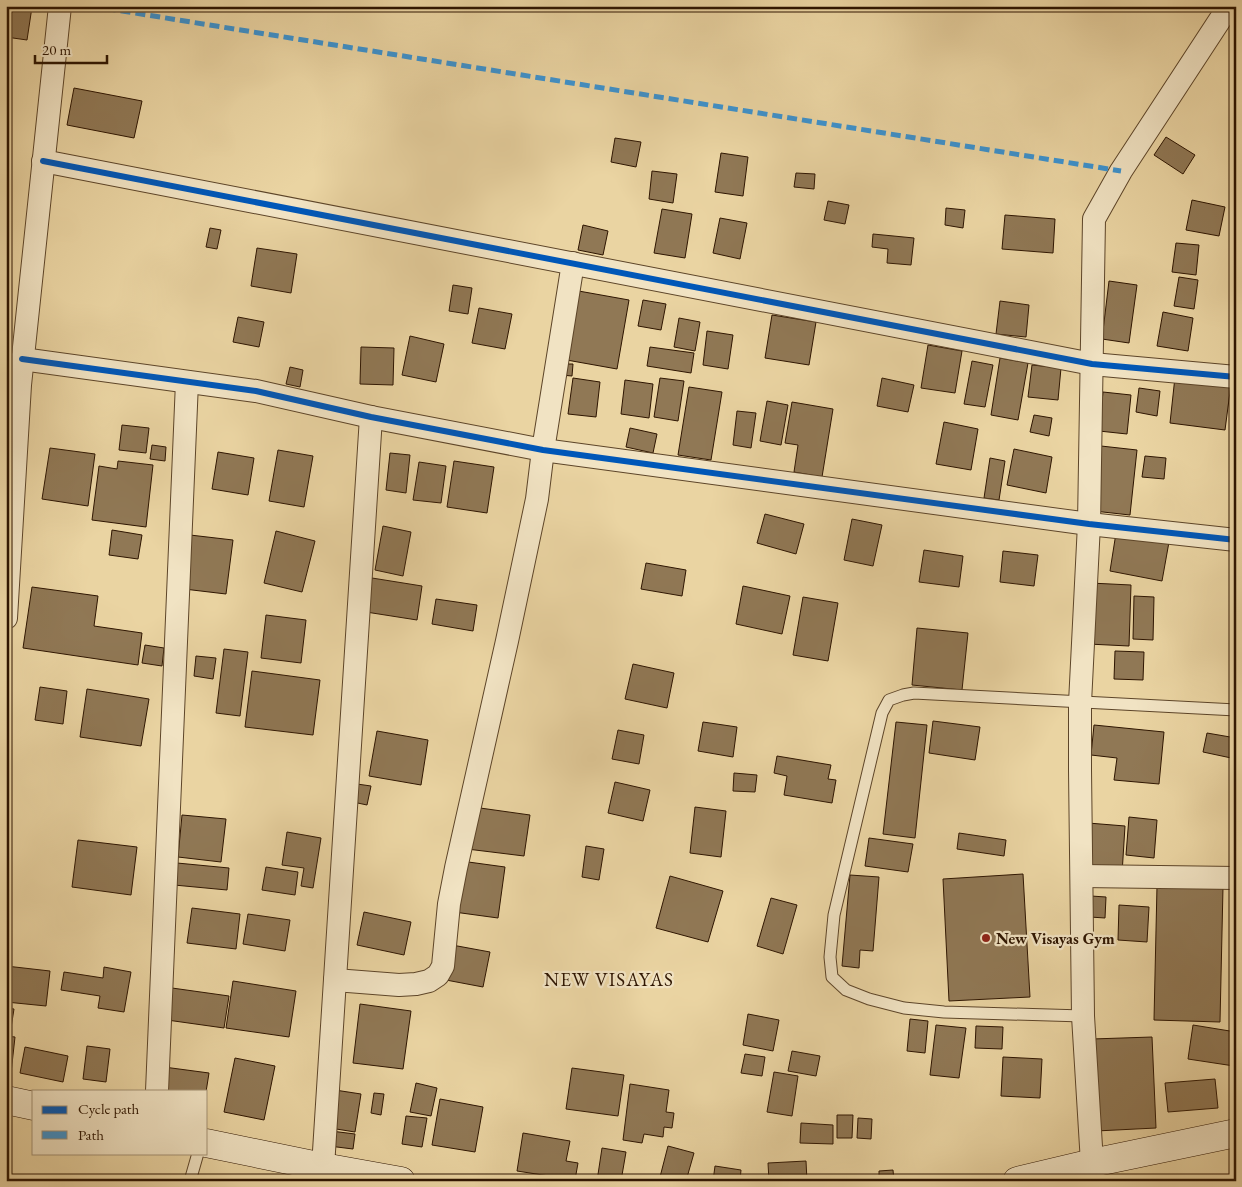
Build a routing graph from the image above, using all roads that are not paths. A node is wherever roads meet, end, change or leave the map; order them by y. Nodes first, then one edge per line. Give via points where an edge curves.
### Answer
1 (60, 6) edge
2 (1229, 6) edge
3 (43, 161) junction
4 (573, 263) junction
5 (22, 359) junction
6 (1092, 364) junction
7 (1236, 377) edge
8 (187, 382) junction
9 (372, 417) junction
10 (543, 450) junction
11 (1089, 524) junction
12 (1236, 540) edge
13 (6, 618) edge
14 (1080, 703) junction
15 (1236, 710) edge
16 (1082, 876) junction
17 (1236, 878) edge
18 (335, 980) junction
19 (1083, 1016) junction
20 (157, 1090) edge
21 (6, 1100) edge
22 (32, 1106) edge
23 (1236, 1133) edge
24 (208, 1143) edge
25 (198, 1154) edge
26 (1092, 1163) junction
27 (323, 1167) junction
28 (190, 1181) edge
29 (401, 1181) edge
30 (1017, 1181) edge

1 - 3 street
2 - 6 street via 1094,219
3 - 4 street
3 - 5 street
4 - 6 street
4 - 10 street
5 - 8 street
5 - 13 street
6 - 7 street
6 - 11 street
8 - 9 street via 256,391
8 - 20 street
9 - 10 street
9 - 18 street
10 - 11 street
10 - 18 street via 509,632 449,904 443,966 429,981 416,984
11 - 12 street
11 - 14 street
14 - 15 lane
14 - 16 street
14 - 19 lane via 914,694 889,700 882,713 834,915 830,957 832,977 846,990 904,1008
16 - 17 street
16 - 19 street
18 - 27 street
19 - 26 street
21 - 22 main road
23 - 26 main road
24 - 27 main road
25 - 28 lane
26 - 30 main road
27 - 29 main road

